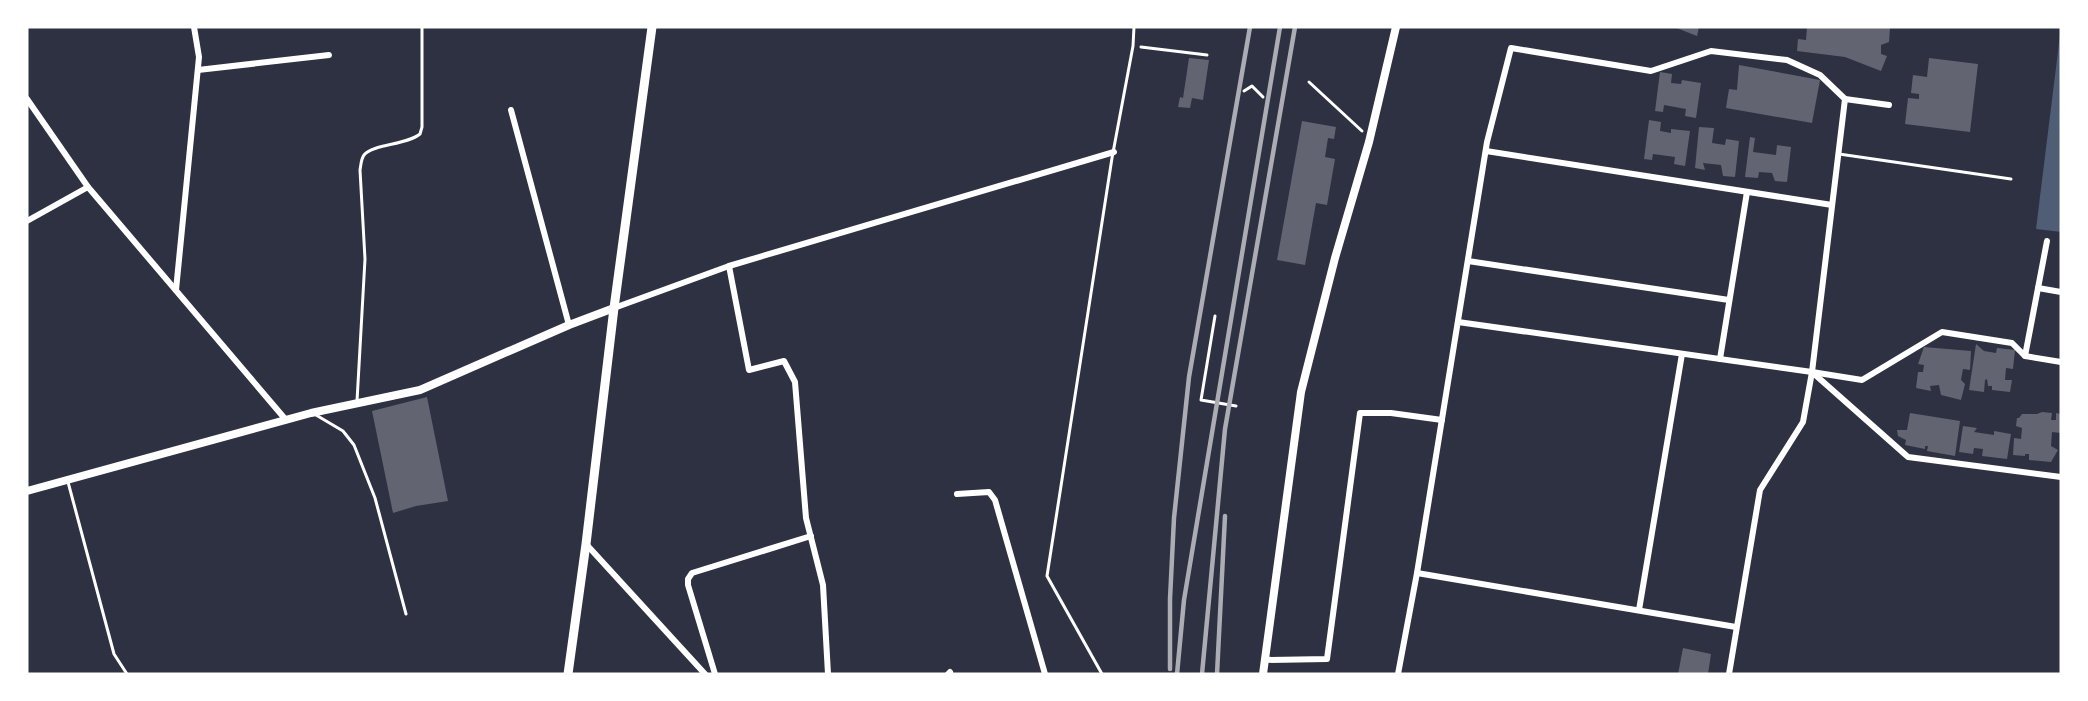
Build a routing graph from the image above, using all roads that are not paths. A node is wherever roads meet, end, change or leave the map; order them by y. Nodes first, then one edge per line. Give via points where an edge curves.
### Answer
1 (194, 27) edge
2 (422, 27) edge
3 (652, 27) edge
4 (1134, 27) edge
5 (1396, 27) edge
6 (329, 55) dead end
7 (198, 70) junction
8 (27, 99) edge
9 (1845, 99) junction
10 (1889, 105) dead end
11 (511, 110) dead end
12 (1486, 151) junction
13 (1113, 152) junction
14 (1839, 154) junction
15 (2011, 179) dead end
16 (88, 188) junction
17 (1747, 192) junction
18 (1832, 206) junction
19 (27, 221) edge
20 (2047, 241) dead end
21 (1468, 261) junction
22 (729, 266) junction
23 (2038, 288) junction
24 (176, 290) junction
25 (2061, 292) edge
26 (1729, 300) junction
27 (614, 308) junction
28 (1458, 322) junction
29 (569, 324) junction
30 (1682, 354) junction
31 (2025, 356) junction
32 (1720, 359) junction
33 (2061, 362) edge
34 (1812, 372) junction
35 (357, 403) junction
36 (311, 412) junction
37 (286, 420) junction
38 (1442, 420) junction
39 (2061, 477) edge
40 (67, 480) junction
41 (27, 491) edge
42 (957, 494) dead end
43 (810, 536) junction
44 (586, 544) junction
45 (1417, 573) junction
46 (1639, 610) junction
47 (406, 614) dead end
48 (1736, 627) junction
49 (1264, 660) junction
50 (127, 674) edge
51 (568, 674) edge
52 (705, 674) edge
53 (715, 674) edge
54 (828, 674) edge
55 (1045, 674) edge
56 (1102, 674) edge
57 (1263, 674) edge
58 (1398, 674) edge
59 (1729, 674) edge

1 - 7 street
2 - 35 lane via 420,134 370,151 361,161 365,259
3 - 27 main road
4 - 13 lane
5 - 49 street via 1301,393
6 - 7 street
7 - 24 street
8 - 16 street
9 - 10 street
9 - 12 street via 1820,75 1787,60 1711,51 1651,70 1511,48
9 - 14 street
11 - 29 street
12 - 17 street
12 - 21 street
13 - 22 street
13 - 56 lane via 1047,576
14 - 15 lane
14 - 18 street
16 - 19 street
16 - 24 street
17 - 18 street
17 - 26 street
18 - 34 street
20 - 23 street
21 - 26 street
21 - 28 street
22 - 27 street
22 - 43 street via 749,370 784,361 795,382
23 - 25 street
23 - 31 street
24 - 37 street
26 - 32 street
27 - 29 street
27 - 44 main road
28 - 30 street
28 - 38 street
29 - 35 street via 420,390
30 - 32 street
30 - 46 street
31 - 33 street
31 - 34 street via 2012,343 1942,332 1862,380
32 - 34 street
34 - 39 street via 1908,457
34 - 48 street via 1803,422 1760,490
35 - 36 street
36 - 37 street
36 - 47 lane via 343,431 354,445 375,498
37 - 40 street
38 - 45 street
38 - 49 street via 1391,413 1360,414 1327,659
40 - 41 street
40 - 50 lane via 114,654
42 - 55 street via 989,492 996,500
43 - 53 street via 692,573 688,585
43 - 54 street via 824,585
44 - 51 main road
44 - 52 street
45 - 46 street
45 - 58 street
46 - 48 street
48 - 59 street
49 - 57 street

